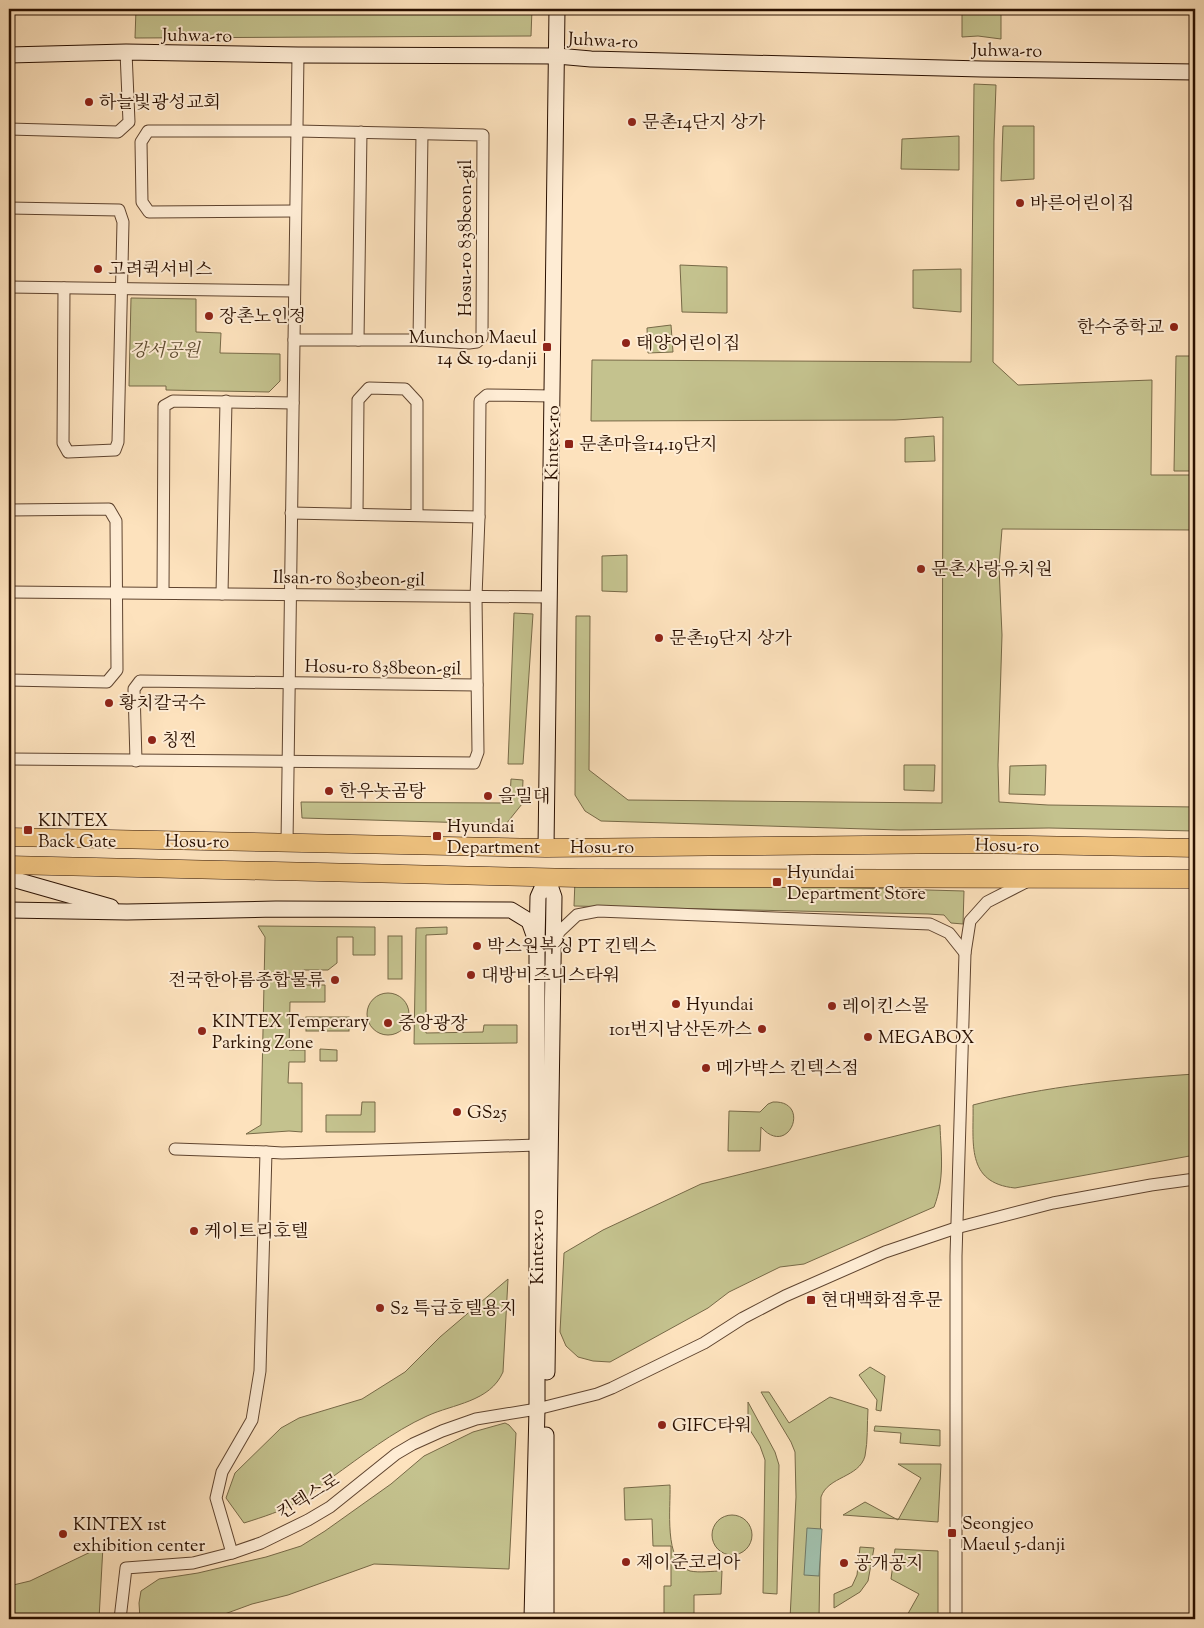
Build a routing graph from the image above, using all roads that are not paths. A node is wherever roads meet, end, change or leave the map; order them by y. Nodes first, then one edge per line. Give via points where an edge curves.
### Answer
1 (557, 9) edge
2 (126, 52) junction
3 (9, 55) edge
4 (298, 55) junction
5 (556, 56) junction
6 (1195, 72) edge
7 (9, 129) edge
8 (297, 130) junction
9 (362, 132) junction
10 (422, 134) junction
11 (9, 208) edge
12 (296, 212) junction
13 (9, 287) edge
14 (64, 288) junction
15 (120, 289) junction
16 (294, 291) junction
17 (294, 340) junction
18 (358, 340) junction
19 (419, 340) junction
20 (552, 396) junction
21 (226, 401) junction
22 (293, 403) junction
23 (9, 510) edge
24 (291, 512) junction
25 (356, 514) junction
26 (417, 515) junction
27 (479, 517) junction
28 (9, 592) edge
29 (116, 593) junction
30 (164, 593) junction
31 (222, 594) junction
32 (290, 595) junction
33 (476, 597) junction
34 (550, 598) junction
35 (9, 680) edge
36 (289, 683) junction
37 (477, 685) junction
38 (9, 759) edge
39 (132, 761) junction
40 (288, 762) junction
41 (9, 837) edge
42 (287, 843) junction
43 (546, 848) junction
44 (1195, 848) edge
45 (9, 866) edge
46 (547, 877) junction
47 (9, 878) edge
48 (1032, 879) junction
49 (1195, 879) edge
50 (9, 910) edge
51 (127, 912) junction
52 (553, 941) junction
53 (537, 943) junction
54 (965, 953) junction
55 (537, 1144) junction
56 (175, 1149) dead end
57 (266, 1152) junction
58 (1195, 1179) edge
59 (956, 1228) junction
60 (541, 1408) junction
61 (232, 1553) junction
62 (120, 1619) edge
63 (532, 1619) edge
64 (546, 1619) edge
65 (956, 1619) edge

1 - 5 main road, Kintex-ro
2 - 3 main road, Juhwa-ro
2 - 4 main road, Juhwa-ro
2 - 7 street via 129,122 118,132
4 - 5 main road, Juhwa-ro
4 - 8 street, Hosu-ro 838beon-gil
5 - 6 main road, Juhwa-ro
5 - 20 main road, Kintex-ro
8 - 9 street, Hosu-ro 838beon-gil
8 - 12 street, Hosu-ro 838beon-gil
8 - 12 street, Hosu-ro 838beon-gil via 148,131 141,142 142,202 149,212
9 - 10 street, Hosu-ro 838beon-gil
9 - 18 street
10 - 19 street
10 - 19 street, Hosu-ro 838beon-gil via 483,135 482,337 469,343
11 - 15 street via 118,210 122,222
12 - 16 street, Hosu-ro 838beon-gil
13 - 14 street
14 - 15 street
14 - 15 street via 63,443 68,452 114,450 118,442
15 - 16 street
16 - 17 street, Hosu-ro 838beon-gil
17 - 18 street, Hosu-ro 838beon-gil
17 - 22 street, Hosu-ro 838beon-gil
18 - 19 street, Hosu-ro 838beon-gil
20 - 27 street via 487,394 480,401
20 - 34 main road, Kintex-ro
21 - 22 street
21 - 30 street via 173,401 164,406
21 - 31 street
22 - 24 street, Hosu-ro 838beon-gil
23 - 29 street via 109,509 116,521
24 - 25 street
24 - 32 street, Hosu-ro 838beon-gil
25 - 26 street
25 - 26 street via 358,400 369,388 404,389 417,402
26 - 27 street
27 - 33 street
28 - 29 street, Ilsan-ro 803beon-gil
29 - 30 street, Ilsan-ro 803beon-gil
29 - 35 street via 117,670 107,682
30 - 31 street, Ilsan-ro 803beon-gil
31 - 32 street, Ilsan-ro 803beon-gil
32 - 33 street, Ilsan-ro 803beon-gil
32 - 36 street, Hosu-ro 838beon-gil
33 - 34 street, Ilsan-ro 803beon-gil
33 - 37 street
34 - 43 main road, Kintex-ro
36 - 37 street, Hosu-ro 838beon-gil
36 - 39 street, Hosu-ro 838beon-gil via 140,681 134,689
36 - 40 street, Hosu-ro 838beon-gil
37 - 40 street via 478,752 474,762
38 - 39 street
39 - 40 street
40 - 42 street, Hosu-ro 838beon-gil
41 - 42 main road, Hosu-ro
42 - 43 main road, Hosu-ro
43 - 44 main road, Hosu-ro via 970,844
43 - 46 main road, Kintex-ro
45 - 46 main road, Hosu-ro
46 - 48 main road, Hosu-ro
46 - 52 main road, Kintex-ro via 554,897
46 - 53 main road, Kintex-ro via 538,897
47 - 51 main road
48 - 49 main road, Hosu-ro
48 - 54 street via 987,902 970,921
50 - 51 main road
51 - 53 main road via 511,910 529,922
52 - 54 street via 577,916 598,911 930,924 949,933
52 - 60 main road, Kintex-ro
53 - 55 main road, Kintex-ro
54 - 59 street
55 - 57 street
55 - 60 main road, Kintex-ro
56 - 57 street
57 - 61 street via 260,1371 252,1420 222,1472 216,1498
58 - 59 street, 킨텍스로 via 1053,1203
59 - 60 street, 킨텍스로 via 885,1252 812,1283 743,1318 704,1343 612,1388
59 - 65 street
60 - 61 street, 킨텍스로 via 476,1419 420,1441 380,1465 330,1507 261,1544
60 - 63 main road, Kintex-ro
60 - 64 main road, Kintex-ro
61 - 62 street, 킨텍스로 via 193,1563 126,1568

